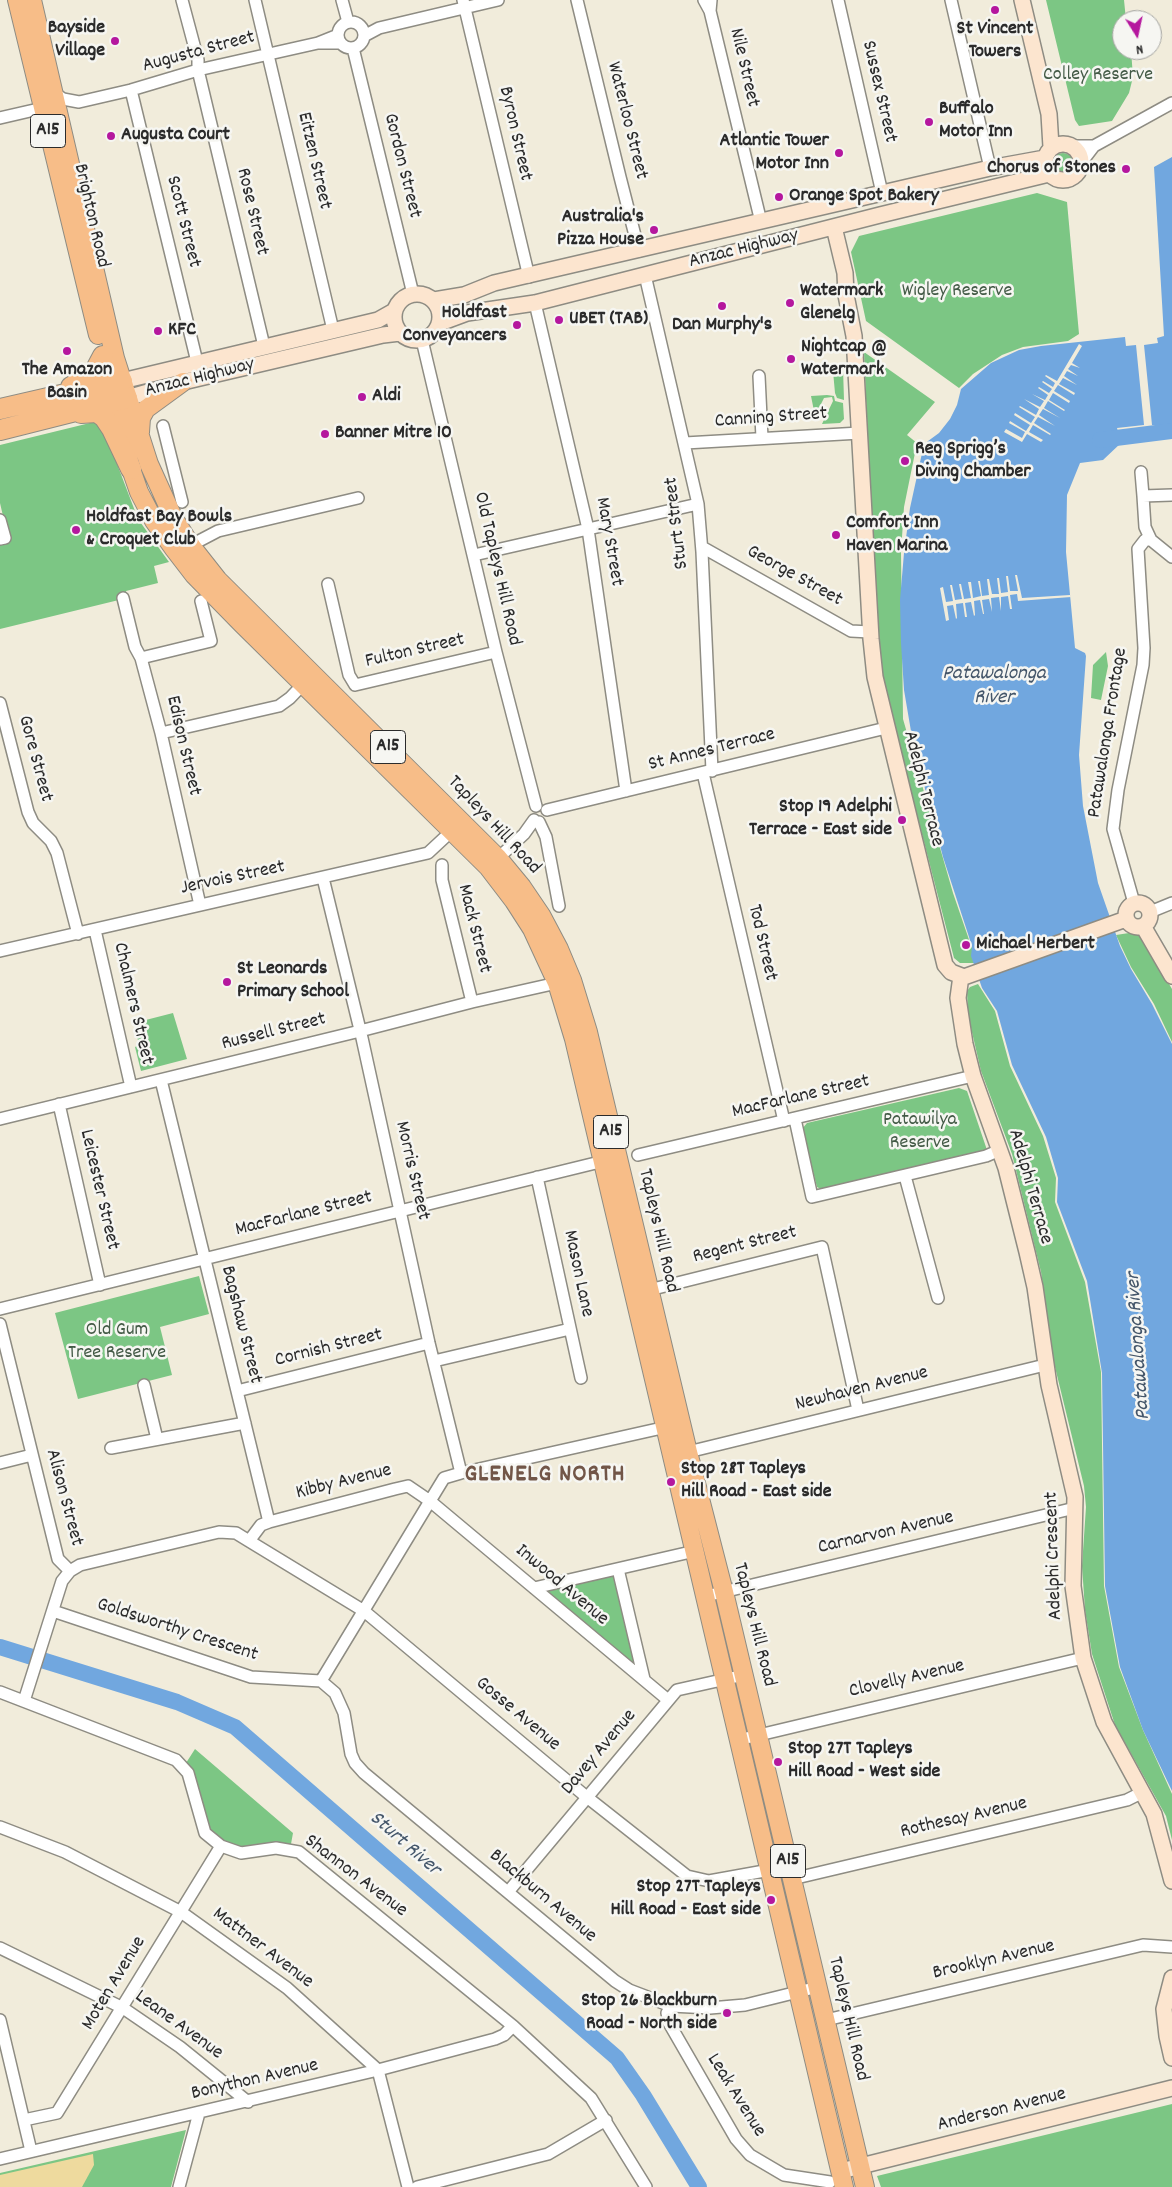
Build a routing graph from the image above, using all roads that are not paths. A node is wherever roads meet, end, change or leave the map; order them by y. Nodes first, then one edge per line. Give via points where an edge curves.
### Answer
1 (17, 0) edge
2 (32, 0) edge
3 (182, 0) edge
4 (255, 0) edge
5 (342, 0) edge
6 (498, 0) edge
7 (577, 0) edge
8 (704, 0) edge
9 (838, 0) edge
10 (951, 0) edge
11 (1022, 0) edge
12 (464, 4) edge
13 (711, 6) edge
14 (348, 22) junction
15 (363, 32) junction
16 (339, 39) junction
17 (353, 48) junction
18 (268, 54) junction
19 (198, 70) junction
20 (131, 90) junction
21 (53, 91) junction
22 (89, 99) junction
23 (1172, 103) edge
24 (43, 108) junction
25 (1049, 114) junction
26 (0, 118) edge
27 (60, 120) junction
28 (1070, 145) junction
29 (1094, 146) junction
30 (1049, 149) junction
31 (1081, 163) junction
32 (990, 168) junction
33 (1049, 174) junction
34 (876, 195) junction
35 (880, 215) junction
36 (763, 221) junction
37 (828, 226) junction
38 (778, 241) junction
39 (838, 245) junction
40 (639, 251) junction
41 (645, 275) junction
42 (529, 277) junction
43 (413, 294) junction
44 (846, 295) junction
45 (434, 300) junction
46 (535, 303) junction
47 (394, 311) junction
48 (440, 323) junction
49 (333, 330) junction
50 (400, 333) junction
51 (422, 340) junction
52 (264, 346) junction
53 (103, 356) junction
54 (197, 362) junction
55 (759, 376) dead end
56 (184, 382) junction
57 (118, 391) junction
58 (52, 398) junction
59 (0, 409) edge
60 (68, 414) junction
61 (162, 426) dead end
62 (0, 430) edge
63 (140, 432) junction
64 (860, 433) junction
65 (762, 438) junction
66 (685, 444) junction
67 (131, 469) junction
68 (1141, 472) dead end
69 (175, 474) junction
70 (156, 480) junction
71 (1172, 495) edge
72 (1143, 496) junction
73 (358, 498) dead end
74 (182, 502) dead end
75 (698, 504) junction
76 (0, 520) edge
77 (588, 529) junction
78 (0, 539) edge
79 (1145, 541) junction
80 (702, 547) junction
81 (186, 552) junction
82 (474, 555) junction
83 (1172, 557) edge
84 (328, 584) dead end
85 (123, 598) dead end
86 (202, 601) dead end
87 (870, 632) junction
88 (496, 652) junction
89 (141, 658) junction
90 (308, 678) junction
91 (0, 703) edge
92 (886, 728) junction
93 (161, 733) junction
94 (707, 772) junction
95 (626, 791) junction
96 (542, 808) junction
97 (537, 821) junction
98 (457, 826) junction
99 (493, 862) junction
100 (442, 865) dead end
101 (323, 878) junction
102 (1134, 903) junction
103 (1172, 904) edge
104 (200, 905) junction
105 (559, 906) dead end
106 (1150, 912) junction
107 (1122, 920) junction
108 (1143, 926) junction
109 (95, 930) junction
110 (78, 934) junction
111 (0, 952) edge
112 (967, 975) junction
113 (1172, 976) edge
114 (557, 983) junction
115 (472, 1002) junction
116 (360, 1032) junction
117 (973, 1076) junction
118 (161, 1080) junction
119 (131, 1087) junction
120 (59, 1104) junction
121 (0, 1119) edge
122 (789, 1120) junction
123 (1000, 1150) junction
124 (638, 1155) dead end
125 (610, 1159) junction
126 (905, 1176) junction
127 (537, 1177) junction
128 (401, 1209) junction
129 (205, 1259) junction
130 (1032, 1274) joint
131 (100, 1285) junction
132 (649, 1290) junction
133 (938, 1298) dead end
134 (0, 1309) edge
135 (0, 1324) edge
136 (570, 1329) junction
137 (429, 1343) junction
138 (434, 1361) junction
139 (1045, 1365) junction
140 (581, 1378) dead end
141 (144, 1386) dead end
142 (237, 1390) junction
143 (858, 1410) junction
144 (245, 1423) junction
145 (673, 1426) junction
146 (157, 1439) junction
147 (111, 1448) dead end
148 (688, 1452) junction
149 (32, 1455) junction
150 (0, 1463) edge
151 (461, 1473) junction
152 (430, 1501) junction
153 (1075, 1508) junction
154 (269, 1522) junction
155 (250, 1540) junction
156 (695, 1551) junction
157 (618, 1569) junction
158 (70, 1571) junction
159 (534, 1588) junction
160 (724, 1592) junction
161 (706, 1596) junction
162 (53, 1611) junction
163 (364, 1611) junction
164 (1083, 1658) junction
165 (744, 1675) junction
166 (644, 1679) junction
167 (724, 1680) junction
168 (321, 1681) junction
169 (0, 1692) edge
170 (668, 1700) junction
171 (24, 1701) junction
172 (758, 1735) junction
173 (738, 1740) junction
174 (1142, 1792) junction
175 (587, 1798) junction
176 (0, 1827) edge
177 (221, 1846) junction
178 (770, 1870) junction
179 (792, 1879) junction
180 (1172, 1881) edge
181 (508, 1892) junction
182 (181, 1912) junction
183 (1172, 1947) edge
184 (0, 1948) edge
185 (1172, 1978) edge
186 (818, 1987) junction
187 (798, 1991) junction
188 (671, 2006) junction
189 (123, 2008) junction
190 (0, 2020) edge
191 (826, 2020) junction
192 (513, 2026) junction
193 (2, 2034) edge
194 (1172, 2058) edge
195 (378, 2070) junction
196 (1172, 2088) edge
197 (248, 2102) junction
198 (199, 2113) junction
199 (24, 2120) junction
200 (606, 2120) junction
201 (32, 2151) junction
202 (0, 2159) edge
203 (861, 2166) junction
204 (838, 2180) edge
205 (179, 2187) edge
206 (408, 2187) edge
207 (416, 2187) edge
208 (646, 2187) edge
209 (865, 2187) edge

1 - 24 main road, Brighton Road / A15
2 - 21 main road, Brighton Road / A15
3 - 19 street, Rose Street
4 - 18 street, Eitzen Street
5 - 14 street
6 - 12 street
7 - 40 street, Waterloo Street
8 - 13 street, Nile Street
9 - 34 street, Sussex Street
10 - 32 street
11 - 25 street
12 - 15 street
12 - 42 street, Byron Street
13 - 36 street, Nile Street
14 - 15 street via 356,22
14 - 16 street via 341,26
15 - 17 street via 361,44
16 - 17 street via 345,47
16 - 18 street, Augusta Street
17 - 43 street, Gordon Street
18 - 19 street, Augusta Street
18 - 49 street, Eitzen Street
19 - 20 street, Augusta Street
19 - 52 street, Rose Street
20 - 22 street, Augusta Street
20 - 54 street, Scott Street
21 - 22 street, Augusta Street via 59,98 69,101
21 - 24 main road
21 - 27 main road, Brighton Road / A15
22 - 27 street, Augusta Street via 74,106
23 - 29 street
24 - 26 street
24 - 53 main road, Brighton Road / A15
25 - 28 street
25 - 30 street
27 - 57 main road, Brighton Road / A15
28 - 29 street
28 - 30 street via 1059,144
28 - 31 street via 1079,153
29 - 31 street
30 - 32 street, Anzac Highway
30 - 33 street via 1044,164
31 - 33 street via 1078,172 1070,178 1059,180
32 - 34 street, Anzac Highway
33 - 35 street, Anzac Highway
34 - 36 street, Anzac Highway
34 - 37 street via 850,202 835,212
35 - 37 street, Anzac Highway
35 - 39 street
36 - 37 street via 792,215 816,217
36 - 38 street via 775,224
36 - 40 street, Anzac Highway
37 - 38 street, Anzac Highway
37 - 39 street, Adelphi Terrace
37 - 44 street, Adelphi Terrace via 837,275
38 - 41 street, Anzac Highway
39 - 44 street, Adelphi Terrace
40 - 42 street, Anzac Highway
41 - 46 street, Anzac Highway
41 - 66 street, Sturt Street
42 - 45 street, Anzac Highway
43 - 45 street
43 - 47 street via 401,300
44 - 64 street, Adelphi Terrace via 854,336
45 - 48 street via 440,311
46 - 48 street, Anzac Highway via 467,313
46 - 77 street, Mary Street
47 - 49 street, Anzac Highway via 378,320
47 - 50 street
48 - 51 street via 433,334
49 - 52 street, Anzac Highway
50 - 51 street via 407,338
50 - 56 street, Anzac Highway
51 - 82 street, Old Tapleys Hill Road
52 - 54 street, Anzac Highway
53 - 57 main road, Brighton Road / A15
53 - 58 highway via 94,373
54 - 57 street, Anzac Highway
55 - 65 street
56 - 57 street, Anzac Highway
56 - 63 main road via 146,409
57 - 58 highway, Anzac Highway
57 - 60 highway, Anzac Highway
57 - 63 main road, Tapleys Hill Road / A15
57 - 67 main road, Tapleys Hill Road / A15
58 - 59 highway, Anzac Highway
60 - 62 highway, Anzac Highway
60 - 67 highway via 97,412 104,417
61 - 69 street
63 - 70 main road, Tapleys Hill Road / A15
64 - 65 street, Canning Street
64 - 87 street, Adelphi Terrace
65 - 66 street, Canning Street
66 - 75 street, Sturt Street
67 - 81 main road, Tapleys Hill Road / A15 via 154,521
68 - 72 street
69 - 70 street
69 - 74 street
70 - 81 main road, Tapleys Hill Road / A15
71 - 72 street
72 - 79 street, Patawalonga Frontage via 1145,527 1140,535
73 - 81 street via 218,531
75 - 77 street
75 - 80 street, Sturt Street
76 - 78 street via 4,538
77 - 82 street
77 - 95 street, Mary Street
79 - 83 street
79 - 102 street, Patawalonga Frontage via 1137,555 1143,665 1113,824
80 - 87 street, George Street via 851,631
80 - 94 street, Sturt Street
81 - 90 main road, Tapleys Hill Road / A15 via 215,596
82 - 88 street, Old Tapleys Hill Road
84 - 88 street, Fulton Street via 349,675 355,685
85 - 89 street, Edison Street via 135,647
86 - 89 street via 211,641
87 - 92 street, Adelphi Terrace via 874,677
88 - 96 street, Old Tapleys Hill Road
89 - 93 street, Edison Street
90 - 93 street via 279,706
90 - 98 main road, Tapleys Hill Road / A15
91 - 110 street, Gore Street via 28,812 57,853
92 - 94 street, St Annes Terrace
92 - 112 street, Adelphi Terrace via 946,965 951,972
93 - 104 street, Edison Street
94 - 95 street, St Annes Terrace
94 - 122 street, Tod Street
95 - 96 street, St Annes Terrace
96 - 97 street via 531,812
97 - 99 street
97 - 105 street via 546,837
98 - 99 main road, Tapleys Hill Road / A15
98 - 101 street, Jervois Street via 428,853
99 - 114 main road, Tapleys Hill Road / A15 via 532,929
99 - 125 main road, Tapleys Hill Road / A15 via 522,887 541,915 569,973 581,1006
100 - 115 street, Mack Street via 442,880
101 - 104 street, Jervois Street
101 - 116 street, Morris Street
102 - 106 street via 1145,905
102 - 107 street via 1126,909
103 - 106 street
104 - 109 street, Jervois Street
106 - 108 street via 1149,920
107 - 108 street via 1135,927
107 - 112 street
108 - 113 street
109 - 110 street, Jervois Street
109 - 119 street, Chalmers Street
110 - 111 street, Jervois Street
112 - 117 street, Adelphi Terrace via 958,998
114 - 115 street, Russell Street
114 - 125 main road, Tapleys Hill Road / A15
115 - 116 street, Russell Street
116 - 118 street, Russell Street
116 - 128 street, Morris Street
117 - 122 street, MacFarlane Street
117 - 123 street, Adelphi Terrace
118 - 119 street, Russell Street
118 - 129 street, Bagshaw Street
119 - 120 street, Russell Street
120 - 121 street, Russell Street
120 - 131 street, Leicester Street
122 - 124 street, MacFarlane Street
122 - 126 street, Tod Street via 812,1197
123 - 126 street
123 - 130 street, Adelphi Terrace
125 - 127 street, MacFarlane Street
125 - 132 main road, Tapleys Hill Road / A15
125 - 145 main road, Tapleys Hill Road / A15
126 - 133 street
127 - 128 street, MacFarlane Street
127 - 136 street, Mason Lane
128 - 129 street, MacFarlane Street
128 - 137 street, Morris Street
129 - 131 street, MacFarlane Street
129 - 142 street, Bagshaw Street
130 - 139 street, Adelphi Crescent
131 - 134 street, MacFarlane Street
132 - 143 street, Regent Street via 822,1247
132 - 145 main road, Tapleys Hill Road / A15
135 - 149 street, Alison Street
136 - 138 street
136 - 140 street, Mason Lane
137 - 138 street, Morris Street
137 - 142 street, Cornish Street
138 - 151 street, Morris Street
139 - 143 street, Newhaven Avenue
139 - 153 street, Adelphi Crescent
141 - 146 street
142 - 144 street, Bagshaw Street
143 - 148 street, Newhaven Avenue
144 - 146 street
144 - 154 street, Bagshaw Street
145 - 148 main road, Tapleys Hill Road / A15
145 - 151 street
145 - 156 main road, Tapleys Hill Road / A15
146 - 147 street
148 - 160 main road, Tapleys Hill Road / A15
149 - 150 street
149 - 158 street, Alison Street via 58,1559
151 - 152 street via 444,1478
152 - 154 street, Kibby Avenue via 408,1486
152 - 159 street, Inwood Avenue
152 - 163 street
153 - 160 street, Carnarvon Avenue
153 - 164 street, Adelphi Crescent via 1073,1586
154 - 155 street, Kibby Avenue via 261,1525
155 - 158 street via 236,1533 219,1532 80,1565
155 - 163 street, Gosse Avenue
156 - 157 street
156 - 161 main road, Tapleys Hill Road / A15
157 - 159 street
157 - 166 street
158 - 162 street, Alison Street via 62,1581
159 - 166 street, Inwood Avenue
160 - 161 street, Carnarvon Avenue
160 - 165 main road, Tapleys Hill Road / A15
161 - 167 main road, Tapleys Hill Road / A15
162 - 168 street, Goldsworthy Crescent via 251,1677
162 - 171 street, Alison Street
163 - 168 street
163 - 175 street, Gosse Avenue
164 - 172 street, Clovelly Avenue
164 - 174 street, Adelphi Crescent via 1104,1722
165 - 167 street, Davey Avenue
165 - 172 main road, Tapleys Hill Road / A15
166 - 170 street, Inwood Avenue
167 - 170 street, Davey Avenue via 678,1690
167 - 173 main road, Tapleys Hill Road / A15
168 - 181 street, Blackburn Avenue via 335,1693 344,1713 355,1763
169 - 171 street
170 - 175 street, Davey Avenue
171 - 177 street via 176,1760 188,1773 206,1832
172 - 173 street, Clovelly Avenue
172 - 179 main road, Tapleys Hill Road / A15
173 - 178 main road, Tapleys Hill Road / A15
174 - 179 street, Rothesay Avenue via 1127,1800
174 - 180 street, Adelphi Crescent via 1158,1825
175 - 178 street, Gosse Avenue via 687,1876 709,1882
175 - 181 street, Davey Avenue
176 - 182 street, Mattner Avenue via 65,1852
177 - 182 street, Moten Avenue
177 - 192 street, Shannon Avenue via 236,1852 276,1848 299,1852
178 - 187 main road, Tapleys Hill Road / A15
179 - 186 main road, Tapleys Hill Road / A15
181 - 188 street, Blackburn Avenue via 615,1982 642,1997
182 - 189 street, Moten Avenue
182 - 195 street, Mattner Avenue via 287,1988
183 - 191 street, Brooklyn Avenue via 1144,1945
184 - 189 street, Leane Avenue
185 - 194 street via 1164,2009
186 - 187 street, Blackburn Avenue
186 - 191 main road, Tapleys Hill Road / A15
187 - 188 street, Blackburn Avenue via 745,2005
187 - 204 main road, Tapleys Hill Road / A15
188 - 204 street, Leak Avenue via 667,2013 669,2023 736,2139 750,2155 784,2175
189 - 197 street, Leane Avenue via 180,2047
189 - 199 street, Moten Avenue via 57,2113
190 - 193 street
191 - 203 main road, Tapleys Hill Road / A15
192 - 195 street, Bonython Avenue via 495,2039
192 - 200 street, Shannon Avenue via 592,2098
193 - 199 street
195 - 197 street, Bonython Avenue
195 - 206 street
196 - 203 street, Anderson Avenue
197 - 198 street, Bonython Avenue
198 - 201 street, Bonython Avenue
198 - 205 street
199 - 201 street
200 - 207 street via 548,2154
200 - 208 street, Shannon Avenue
201 - 202 street, Bonython Avenue
203 - 204 street, Anderson Avenue
203 - 209 main road, Tapleys Hill Road / A15

